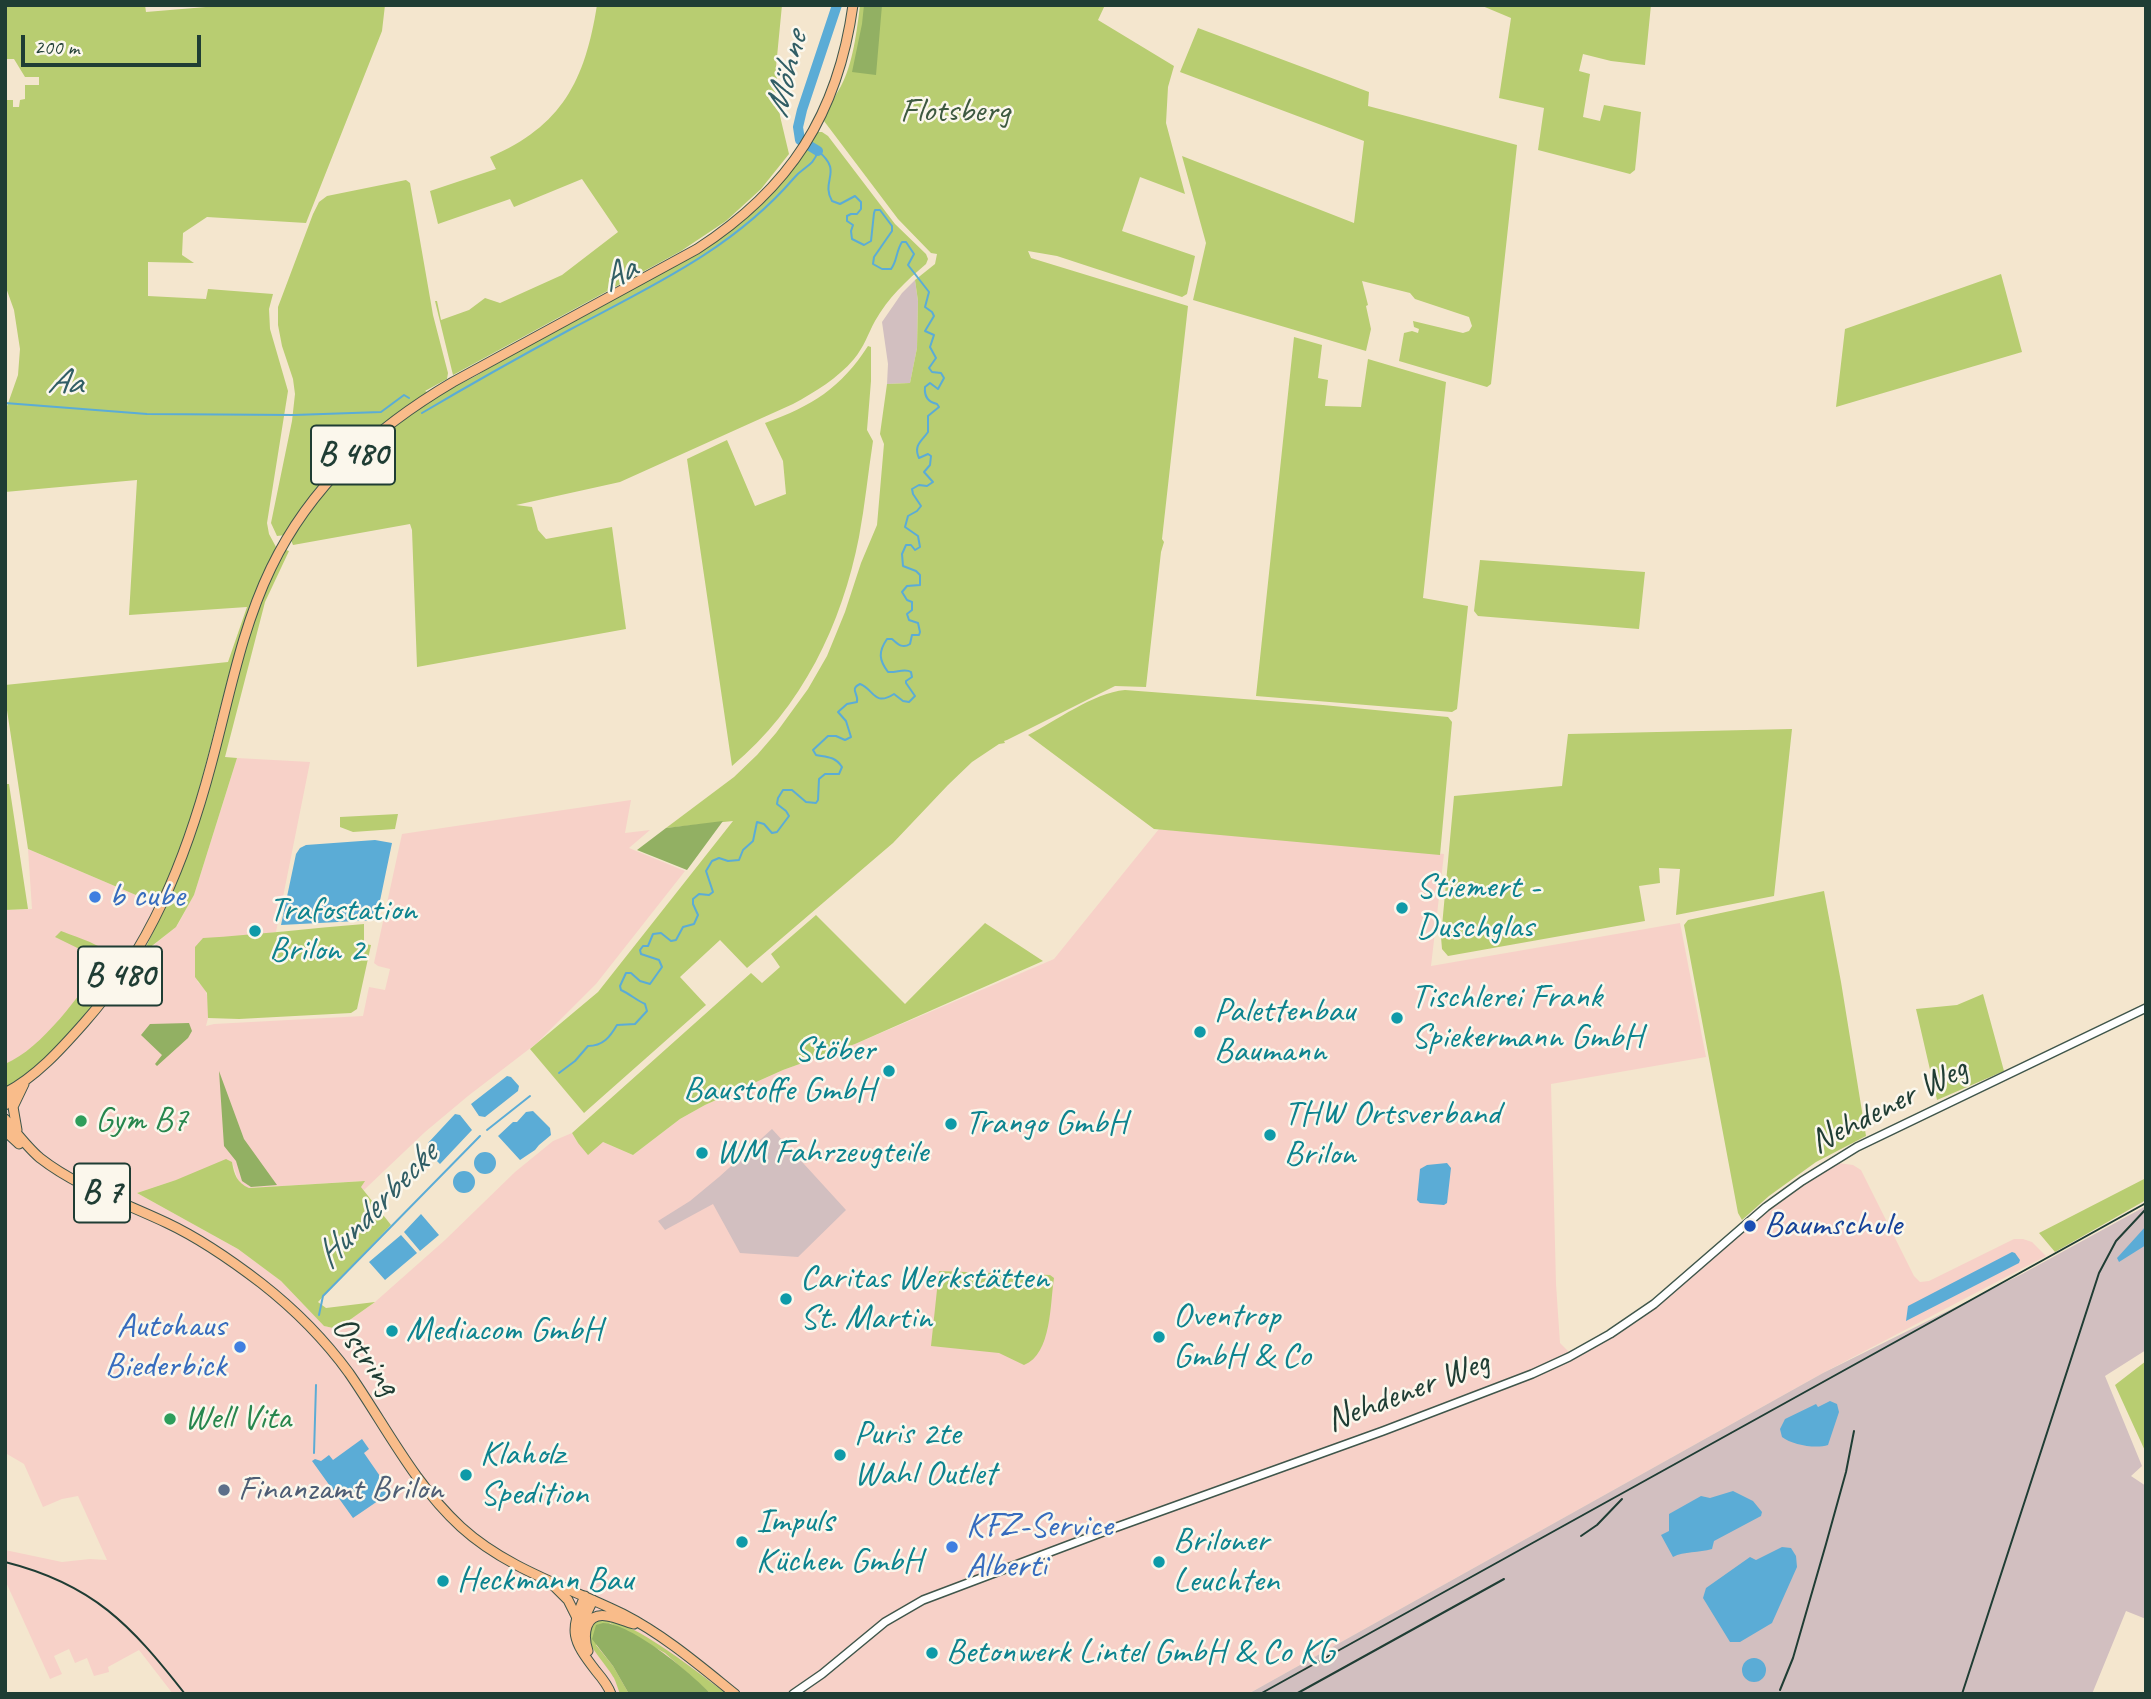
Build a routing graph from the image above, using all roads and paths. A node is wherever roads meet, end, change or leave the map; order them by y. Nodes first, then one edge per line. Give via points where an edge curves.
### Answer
1 (853, 5) edge
2 (2146, 1008) edge
3 (28, 1079) junction
4 (17, 1087) junction
5 (5, 1093) edge
6 (5, 1105) edge
7 (5, 1119) edge
8 (5, 1131) edge
9 (20, 1138) junction
10 (39, 1157) junction
11 (545, 1578) junction
12 (589, 1598) junction
13 (576, 1616) junction
14 (646, 1627) junction
15 (588, 1651) junction
16 (611, 1694) edge
17 (617, 1694) edge
18 (735, 1694) edge
19 (793, 1694) edge

1 - 3 main road, B 480 via 834,87 800,152 765,194 697,249 442,388 388,424 334,475 295,526 259,597 184,854 153,924 133,959 74,1034
2 - 19 street, Nehdener Weg via 1857,1147 1751,1220 1654,1304 1569,1357 1383,1431 923,1600 885,1622
3 - 4 main road, B 480
3 - 9 main road via 13,1107
4 - 5 main road, B 480
4 - 6 main road, B 480
7 - 9 main road, B 7
8 - 10 main road, B 7
9 - 10 main road, B 7
10 - 11 main road, Ostring / B 7 via 76,1180 193,1236 264,1285 347,1371 448,1515 495,1553
11 - 12 main road, B 7
11 - 13 main road, B 7 via 568,1600
12 - 13 main road, B 7
12 - 14 main road, B 7
12 - 15 main road via 579,1632
13 - 16 main road, B 7 via 577,1643
14 - 15 main road, B 7 via 597,1616 585,1630
14 - 18 main road, B 7
15 - 17 main road

